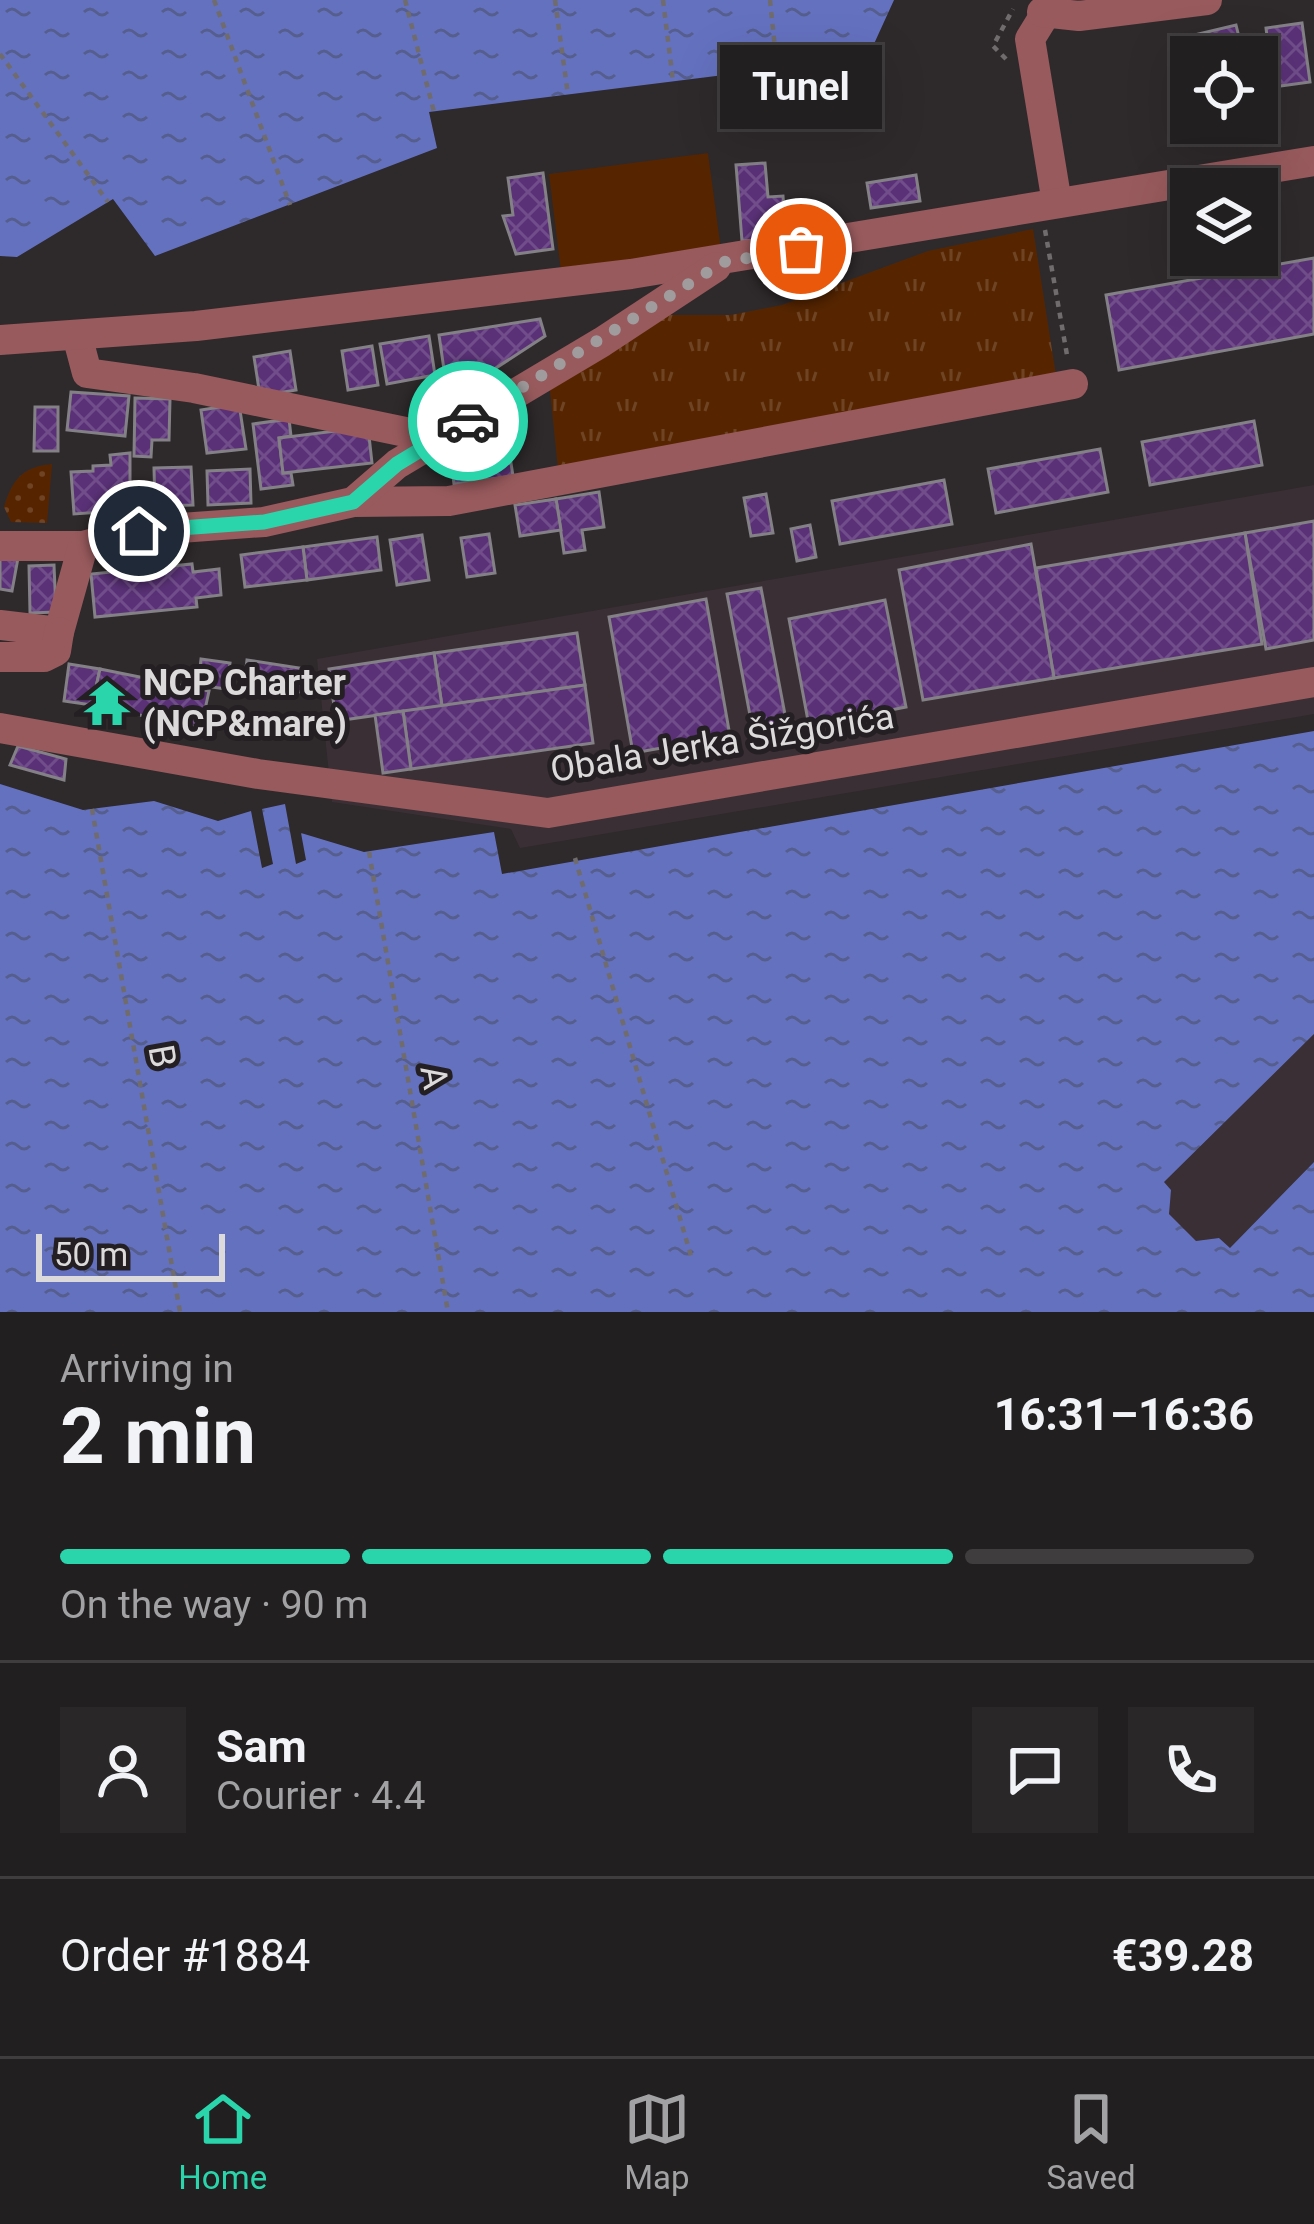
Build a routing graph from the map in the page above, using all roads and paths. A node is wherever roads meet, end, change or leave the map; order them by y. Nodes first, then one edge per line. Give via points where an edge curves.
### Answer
1 (214, 0) edge
2 (405, 0) edge
3 (555, 0) edge
4 (663, 0) edge
5 (770, 0) edge
6 (1207, 0) edge
7 (1039, 4) edge
8 (0, 54) edge
9 (1007, 60) dead end
10 (778, 68) dead end
11 (673, 81) dead end
12 (568, 95) dead end
13 (434, 112) dead end
14 (1314, 161) edge
15 (108, 202) dead end
16 (290, 205) dead end
17 (1049, 205) junction
18 (724, 262) junction
19 (78, 338) junction
20 (0, 340) edge
21 (1072, 384) joint
22 (439, 439) junction
23 (353, 502) junction
24 (0, 546) edge
25 (83, 546) junction
26 (0, 625) edge
27 (52, 645) junction
28 (0, 656) edge
29 (1314, 682) edge
30 (0, 728) edge
31 (92, 809) dead end
32 (370, 852) dead end
33 (575, 859) dead end
34 (691, 1256) dead end
35 (181, 1312) edge
36 (448, 1312) edge

1 - 16 path
2 - 13 path
3 - 12 path
4 - 11 path
5 - 10 path
6 - 7 street via 1078,16
7 - 9 path via 994,36
7 - 17 street via 1030,39
8 - 15 path
14 - 17 street
17 - 18 street
17 - 21 path
18 - 19 street
18 - 22 street
19 - 20 street
19 - 22 street via 87,373
21 - 23 street via 449,501
22 - 23 street
23 - 25 street
24 - 25 street
25 - 27 street
26 - 27 street
27 - 28 street
29 - 30 street, Obala Jerka Šižgorića via 548,812 258,774
31 - 35 path, B
32 - 36 path, A
33 - 34 path

